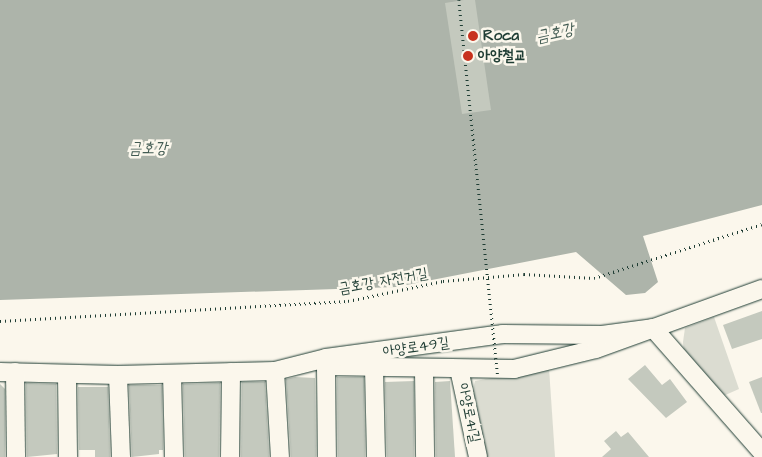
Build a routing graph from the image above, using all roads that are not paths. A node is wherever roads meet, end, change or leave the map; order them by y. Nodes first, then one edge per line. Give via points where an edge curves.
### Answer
1 (762, 289) edge
2 (653, 328) junction
3 (326, 363) junction
4 (374, 368) junction
5 (424, 370) junction
6 (459, 370) junction
7 (275, 371) junction
8 (8, 372) edge
9 (231, 372) junction
10 (172, 374) junction
11 (67, 375) junction
12 (118, 375) junction
13 (762, 452) edge
14 (16, 457) edge
15 (68, 457) edge
16 (121, 457) edge
17 (174, 457) edge
18 (230, 457) edge
19 (280, 457) edge
20 (327, 457) edge
21 (376, 457) edge
22 (424, 457) edge
23 (478, 457) edge

1 - 2 street
2 - 3 street, 아양로49길 via 602,335 504,334
2 - 6 street via 556,361 514,369
2 - 13 street
3 - 4 street
3 - 7 street, 아양로49길
3 - 20 street
4 - 5 street
4 - 21 street
5 - 6 street
5 - 22 street
6 - 23 street, 아양로41길
7 - 9 street, 아양로49길
7 - 19 street
8 - 11 street, 아양로49길
8 - 14 street
9 - 10 street, 아양로49길
9 - 18 street
10 - 12 street, 아양로49길
10 - 17 street
11 - 12 street, 아양로49길
11 - 15 street
12 - 16 street

